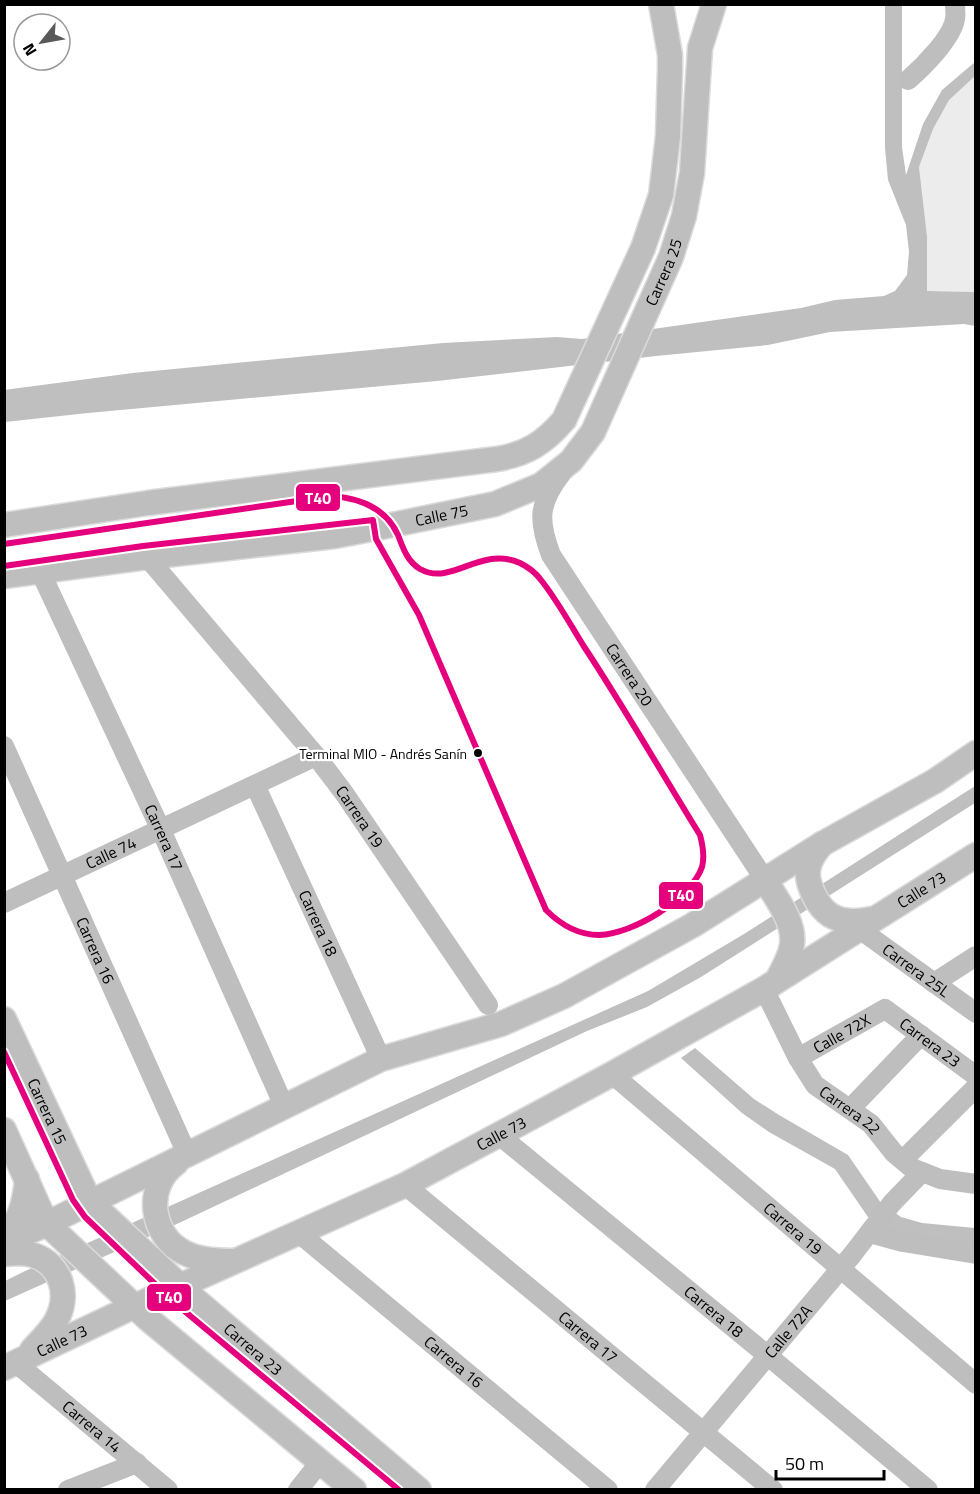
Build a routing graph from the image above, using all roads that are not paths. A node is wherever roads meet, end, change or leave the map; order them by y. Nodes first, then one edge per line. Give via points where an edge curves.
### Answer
1 (661, 4) edge
2 (714, 4) edge
3 (955, 4) edge
4 (908, 80) dead end
5 (571, 460) junction
6 (520, 494) joint
7 (4, 525) edge
8 (147, 557) junction
9 (40, 571) junction
10 (4, 576) edge
11 (4, 746) edge
12 (975, 753) edge
13 (316, 756) junction
14 (255, 785) junction
15 (161, 830) junction
16 (815, 855) junction
17 (975, 855) edge
18 (63, 876) junction
19 (765, 880) junction
20 (4, 903) edge
21 (860, 923) junction
22 (975, 956) edge
23 (777, 975) junction
24 (933, 983) junction
25 (488, 1005) dead end
26 (885, 1009) joint
27 (975, 1013) edge
28 (4, 1019) edge
29 (921, 1035) junction
30 (798, 1058) junction
31 (381, 1059) junction
32 (612, 1074) junction
33 (975, 1076) edge
34 (975, 1087) edge
35 (284, 1106) junction
36 (850, 1109) junction
37 (4, 1130) edge
38 (499, 1135) junction
39 (187, 1154) junction
40 (903, 1160) junction
41 (72, 1165) junction
42 (922, 1172) junction
43 (27, 1179) junction
44 (136, 1180) junction
45 (975, 1184) edge
46 (405, 1185) junction
47 (94, 1206) junction
48 (50, 1227) junction
49 (872, 1231) junction
50 (300, 1234) junction
51 (4, 1241) edge
52 (4, 1254) edge
53 (975, 1254) edge
54 (236, 1261) junction
55 (839, 1269) junction
56 (175, 1281) junction
57 (130, 1302) junction
58 (767, 1355) junction
59 (20, 1360) edge
60 (975, 1384) edge
61 (704, 1431) junction
62 (321, 1461) junction
63 (137, 1464) junction
64 (68, 1490) edge
65 (168, 1490) edge
66 (298, 1490) edge
67 (354, 1490) edge
68 (420, 1490) edge
69 (608, 1490) edge
70 (655, 1490) edge
71 (773, 1490) edge
72 (928, 1490) edge

1 - 7 main road, Carrera 25 via 670,55 662,195 643,248 564,420 542,443 517,456
2 - 5 main road, Carrera 25 via 700,48 692,173 684,216 671,257 593,432
3 - 4 street via 956,20 940,47
5 - 6 main road, Carrera 25 via 541,485
5 - 19 street, Carrera 20 via 549,489 542,511 543,534 551,555
6 - 8 main road, Calle 75 via 495,504 335,536
8 - 9 main road, Calle 75
8 - 13 street, Carrera 19
9 - 10 main road, Calle 75
9 - 15 street, Carrera 17
11 - 18 street, Carrera 16
12 - 16 main road
13 - 14 street, Calle 74
13 - 25 street, Carrera 19
14 - 15 street, Calle 74
14 - 31 street, Carrera 18
15 - 18 street, Calle 74
15 - 35 street, Carrera 17
16 - 19 main road
16 - 21 main road via 807,879 821,908 833,917
17 - 21 main road, Calle 73
18 - 20 street, Calle 74
18 - 39 street, Carrera 16
19 - 23 main road via 791,933 792,944
19 - 31 main road via 564,996 501,1024
21 - 23 main road, Calle 73
21 - 24 street, Carrera 25L
22 - 24 street
23 - 30 street, Carrera 22
23 - 32 main road, Calle 73
24 - 27 street, Carrera 25L
26 - 29 street, Carrera 23
26 - 30 street, Calle 72X
28 - 41 main road, Carrera 15
29 - 33 street, Carrera 23
29 - 36 street
30 - 36 street, Carrera 22 via 815,1085
31 - 35 main road
32 - 38 main road, Calle 73
32 - 55 street, Carrera 19
34 - 40 street
35 - 39 main road
36 - 40 street, Carrera 22 via 871,1124
37 - 43 main road
38 - 46 main road, Calle 73
38 - 58 street, Carrera 18
39 - 44 main road
39 - 54 main road via 166,1170 157,1187 155,1213 161,1230 190,1256
40 - 42 street, Carrera 22
41 - 44 main road via 98,1180
41 - 47 main road, Carrera 15
42 - 45 street, Carrera 22
42 - 49 street, Calle 72A
43 - 48 main road
43 - 51 main road via 21,1213
44 - 47 main road
46 - 50 main road, Calle 73
46 - 61 street, Carrera 17
47 - 48 main road
47 - 56 main road, Carrera 23
48 - 51 main road
48 - 57 main road
49 - 53 street via 903,1242
49 - 55 street, Calle 72A
50 - 54 main road, Calle 73
50 - 69 street, Carrera 16
52 - 59 main road via 23,1253 42,1259 56,1271 62,1285 57,1320
54 - 56 main road, Calle 73
55 - 58 street, Calle 72A
55 - 60 street, Carrera 19
56 - 57 main road, Calle 73
56 - 68 main road, Carrera 23
57 - 59 main road, Calle 73
57 - 62 main road
58 - 61 street, Calle 72A
58 - 72 street, Carrera 18
59 - 63 street, Carrera 14
61 - 70 street, Calle 72A
61 - 71 street, Carrera 17
62 - 66 street
62 - 67 main road
63 - 64 street
63 - 65 street, Carrera 14

